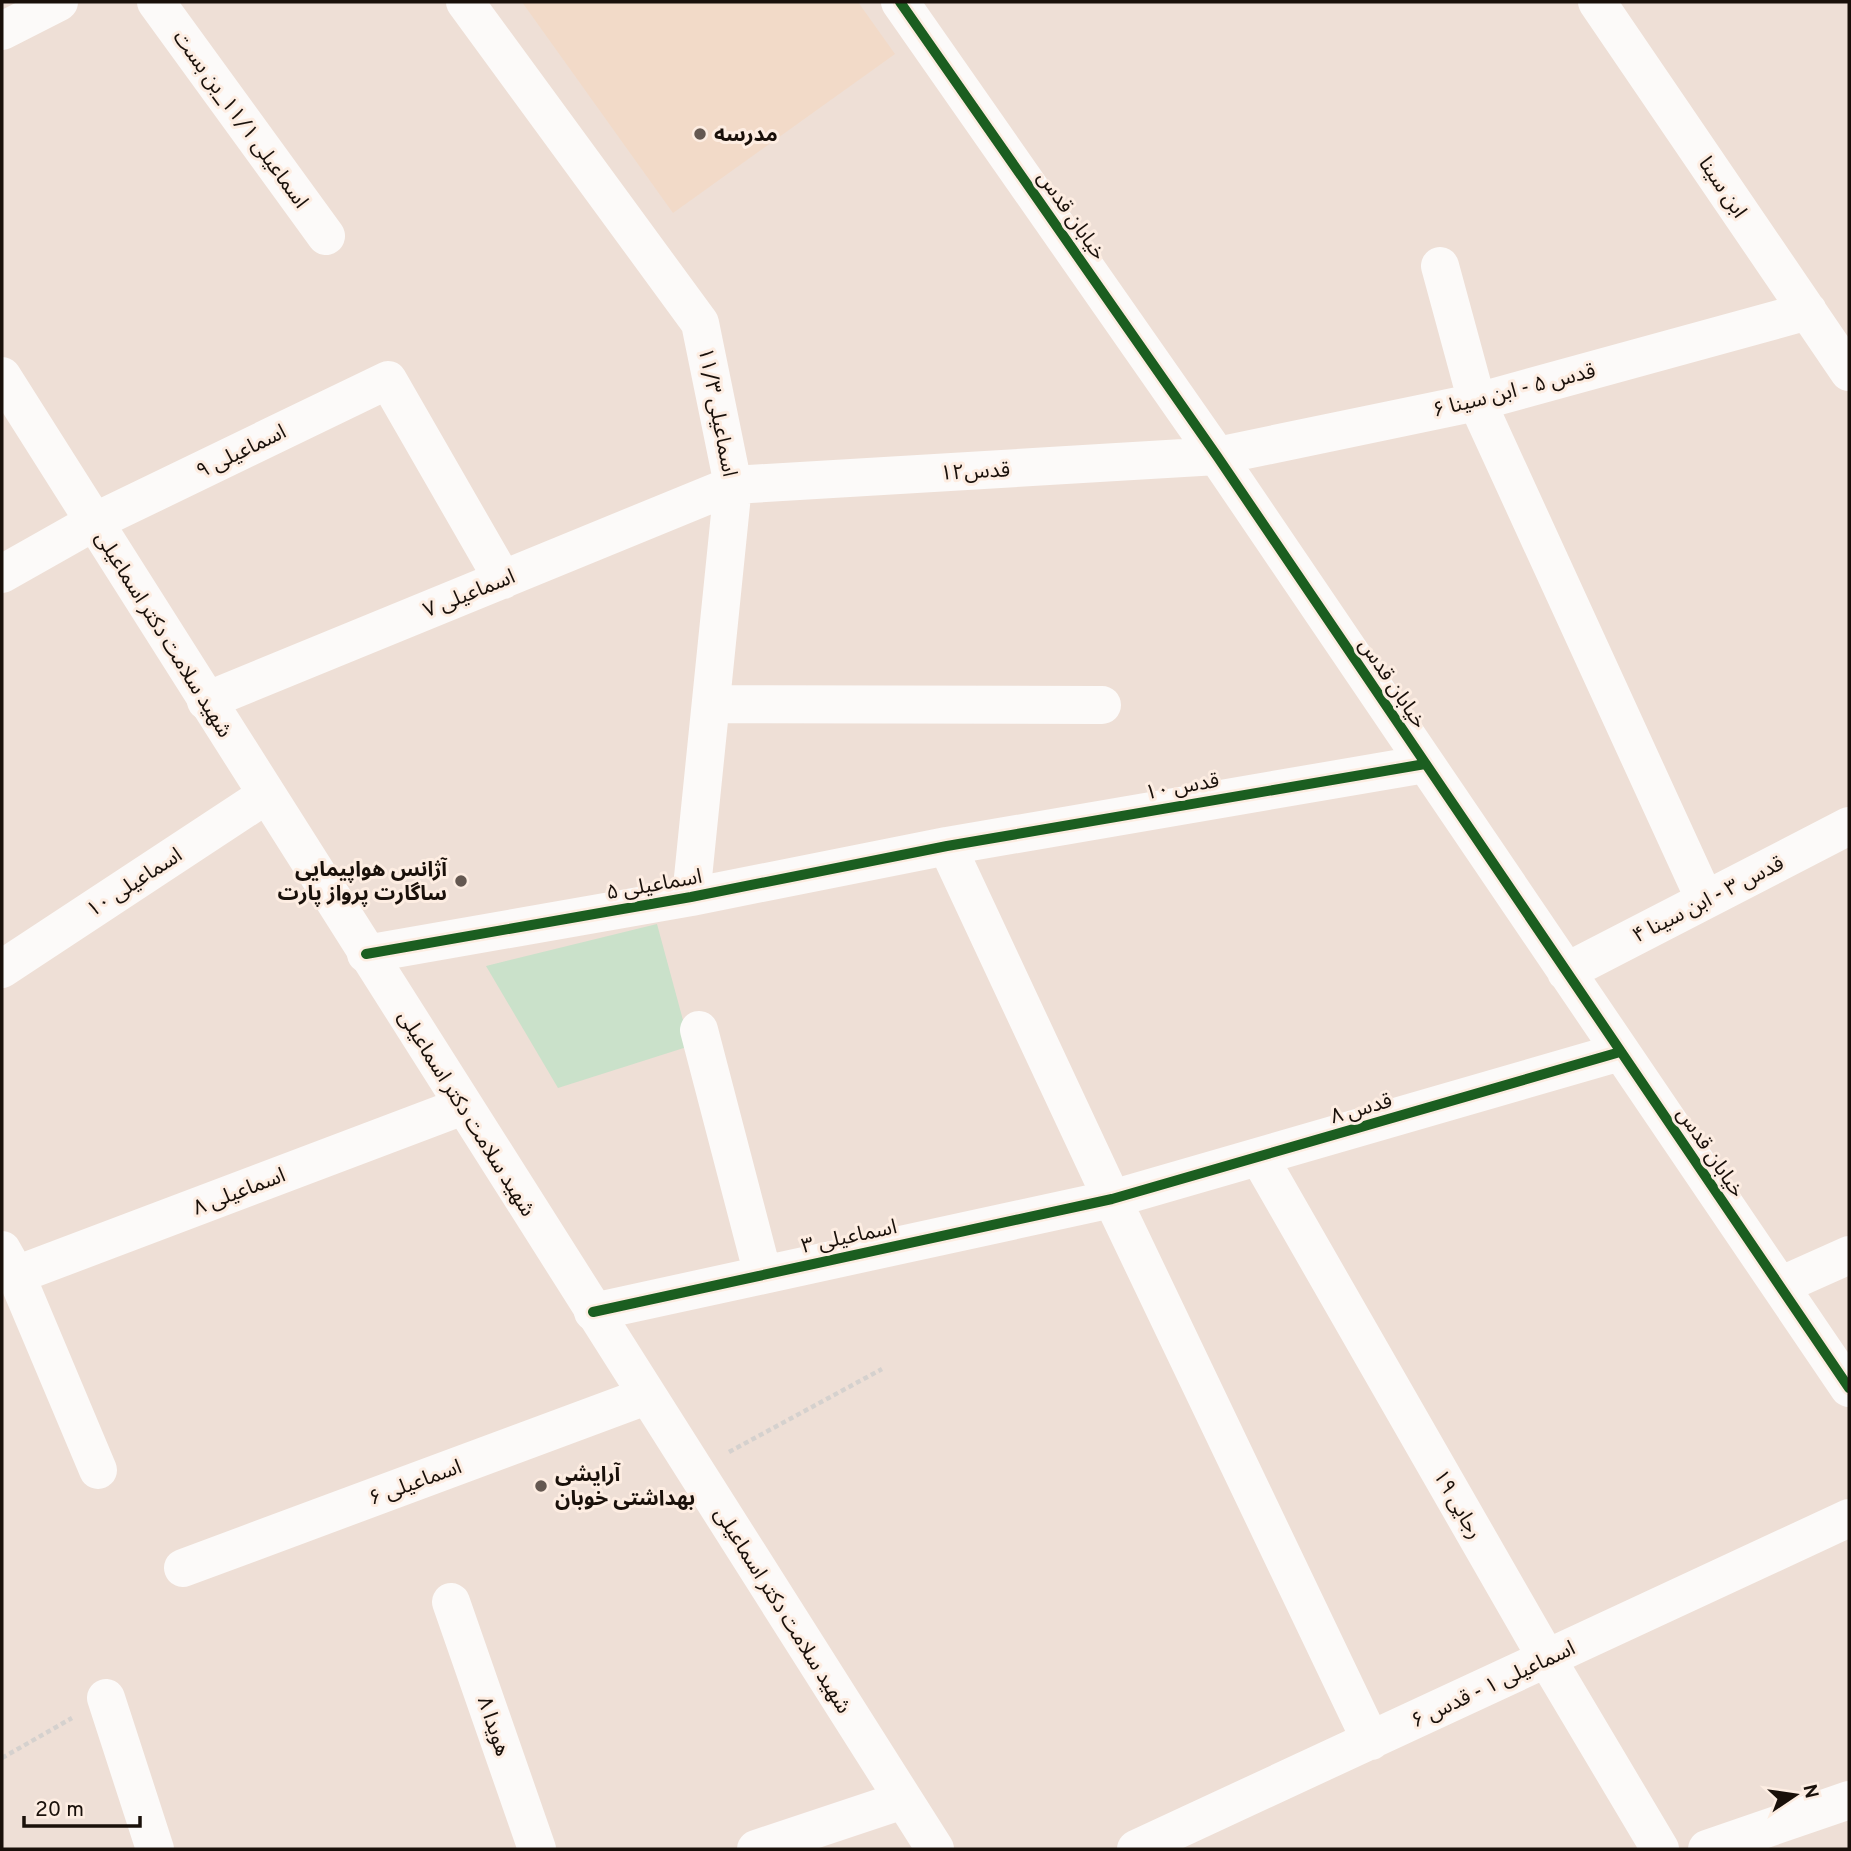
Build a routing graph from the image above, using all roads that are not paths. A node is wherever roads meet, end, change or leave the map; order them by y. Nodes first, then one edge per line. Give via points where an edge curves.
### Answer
1 (59, 2) edge
2 (156, 2) edge
3 (466, 2) edge
4 (900, 2) edge
5 (1597, 2) edge
6 (2, 31) edge
7 (326, 236) dead end
8 (1440, 266) dead end
9 (1808, 311) junction
10 (1849, 372) edge
11 (2, 376) edge
12 (1477, 402) junction
13 (1217, 456) junction
14 (733, 485) junction
15 (94, 522) junction
16 (2, 574) edge
17 (503, 580) junction
18 (206, 701) junction
19 (711, 704) junction
20 (1102, 705) dead end
21 (1424, 764) junction
22 (266, 795) junction
23 (1849, 826) edge
24 (947, 846) junction
25 (691, 897) junction
26 (1706, 900) junction
27 (366, 954) junction
28 (2, 969) edge
29 (1566, 972) junction
30 (699, 1030) dead end
31 (1620, 1052) junction
32 (463, 1106) junction
33 (1259, 1157) junction
34 (1112, 1199) junction
35 (1849, 1255) edge
36 (9, 1262) edge
37 (763, 1275) junction
38 (1780, 1286) junction
39 (593, 1312) junction
40 (1849, 1388) edge
41 (646, 1396) junction
42 (98, 1471) dead end
43 (1849, 1518) edge
44 (183, 1568) dead end
45 (451, 1602) dead end
46 (1547, 1659) junction
47 (106, 1698) road end
48 (1371, 1741) junction
49 (903, 1800) junction
50 (1849, 1800) edge
51 (155, 1849) edge
52 (537, 1849) edge
53 (757, 1849) edge
54 (935, 1849) edge
55 (1136, 1849) edge
56 (1660, 1849) edge
57 (1707, 1849) edge

1 - 6 street
2 - 7 street, اسماعیلی ۱۱/۱_بن بست
3 - 14 street, اسماعیلی ۱۱/۳ via 700,323
4 - 13 street, خیابان قدس
5 - 9 street, ابن سینا
8 - 12 street
9 - 10 street, ابن سینا
9 - 12 street, قدس ۵ - ابن سینا ۶
11 - 15 street, شهید سلامت دکتر اسماعیلی
12 - 13 street, قدس ۵ - ابن سینا ۶
12 - 26 street
13 - 14 street, قدس۱۲
13 - 21 street, خیابان قدس
14 - 17 street, اسماعیلی ۷
14 - 19 street, اسماعیلی ۱۱/۳
15 - 16 street, اسماعیلی ۹
15 - 17 street, اسماعیلی ۹ via 388,380
15 - 18 street, شهید سلامت دکتر اسماعیلی
17 - 18 street, اسماعیلی ۷
18 - 22 street, شهید سلامت دکتر اسماعیلی
19 - 20 street
19 - 25 street, اسماعیلی ۱۱/۳
21 - 24 street, قدس ۱۰
21 - 29 street, خیابان قدس
22 - 27 street, شهید سلامت دکتر اسماعیلی
22 - 28 street, اسماعیلی ۱۰
23 - 26 street, قدس ۳ - ابن سینا ۴
24 - 25 street, اسماعیلی ۵
24 - 34 street
25 - 27 street, اسماعیلی ۵
26 - 29 street, قدس ۳ - ابن سینا ۴
27 - 32 street, شهید سلامت دکتر اسماعیلی
29 - 31 street, خیابان قدس
30 - 37 street
31 - 33 street, قدس ۸
31 - 38 street, خیابان قدس
32 - 36 street, اسماعیلی ۸
32 - 39 street, شهید سلامت دکتر اسماعیلی
33 - 34 street, قدس ۸
33 - 46 street, رجایی ۱۹
34 - 37 street, اسماعیلی ۳
34 - 48 street
35 - 38 street
36 - 42 street
37 - 39 street, اسماعیلی ۳
38 - 40 street, خیابان قدس
39 - 41 street, شهید سلامت دکتر اسماعیلی
41 - 44 street, اسماعیلی ۶
41 - 49 street, شهید سلامت دکتر اسماعیلی
43 - 46 street, اسماعیلی ۱ - قدس ۶
45 - 52 street, هویدا ۸
46 - 48 street, اسماعیلی ۱ - قدس ۶
46 - 56 street, رجایی ۱۹
47 - 51 street
48 - 55 street, اسماعیلی ۱ - قدس ۶
49 - 53 street
49 - 54 street, شهید سلامت دکتر اسماعیلی
50 - 57 street

